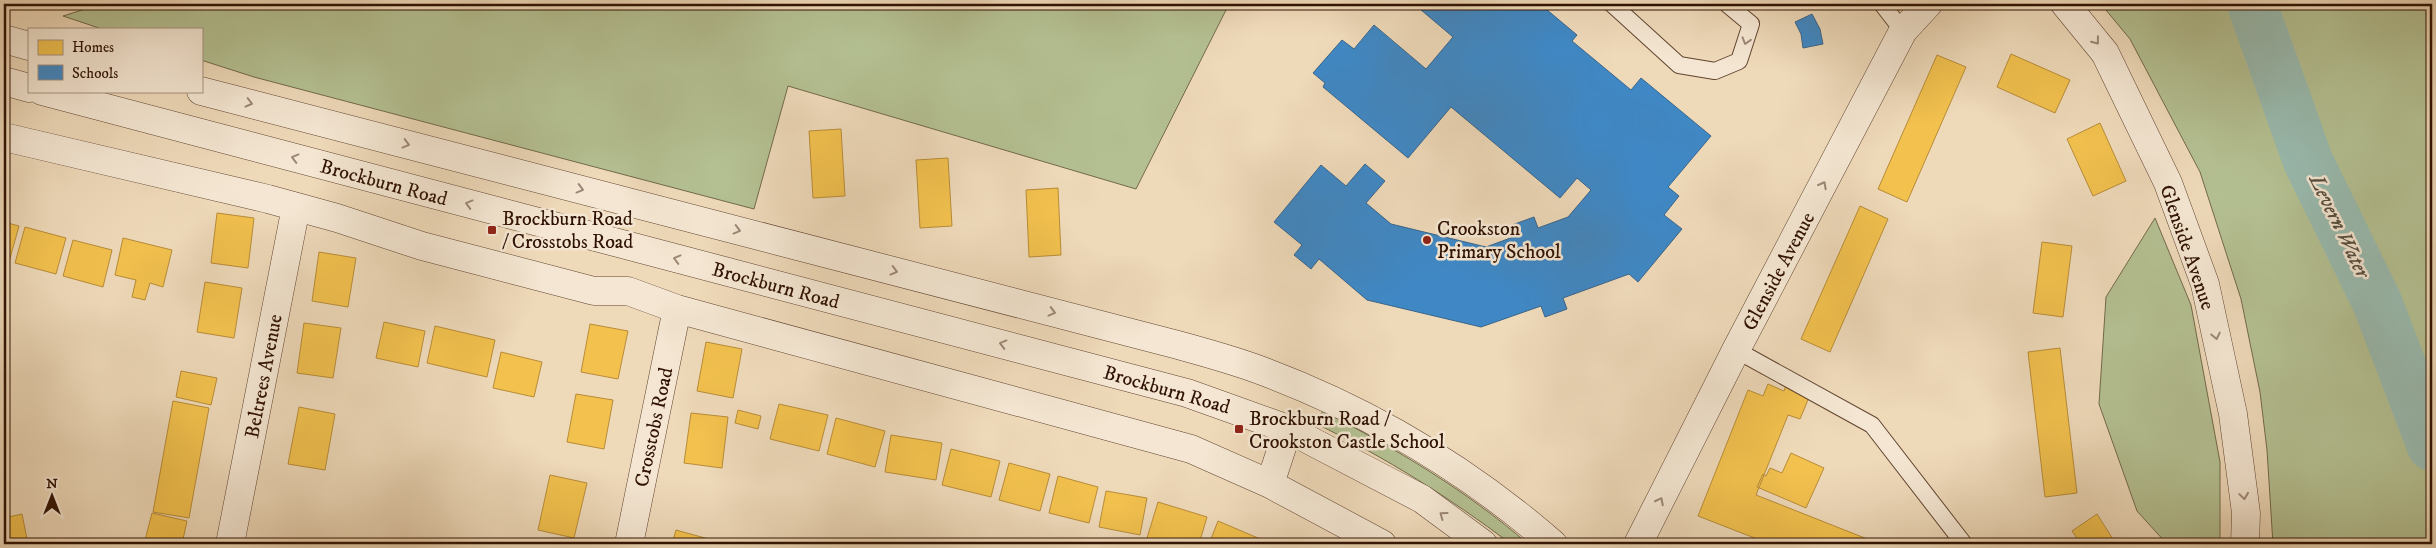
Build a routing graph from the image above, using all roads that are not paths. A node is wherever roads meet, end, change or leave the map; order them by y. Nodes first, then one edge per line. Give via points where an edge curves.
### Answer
1 (1612, 4) edge
2 (1727, 4) edge
3 (1882, 4) edge
4 (1928, 4) edge
5 (2065, 4) edge
6 (1903, 31) junction
7 (4, 39) edge
8 (28, 46) edge
9 (4, 81) edge
10 (28, 88) edge
11 (202, 91) edge
12 (46, 92) edge
13 (4, 137) edge
14 (507, 170) junction
15 (296, 207) junction
16 (496, 211) junction
17 (677, 309) junction
18 (1736, 350) junction
19 (1307, 389) junction
20 (1288, 429) junction
21 (1270, 484) junction
22 (230, 544) edge
23 (629, 544) edge
24 (1382, 544) edge
25 (1482, 544) edge
26 (1552, 544) edge
27 (1638, 544) edge
28 (1964, 544) edge
29 (2245, 544) edge

2 -> 1 lane via 1751,24 1739,61 1714,71 1678,65
3 - 6 lane
4 - 6 street, Glenside Avenue
5 -> 29 street, Glenside Avenue via 2105,53 2168,183 2205,284 2233,414 2246,514
18 -> 6 street, Glenside Avenue
7 - 8 street
9 - 10 street
11 -> 14 street
16 -> 12 street, Brockburn Road
13 - 15 street
14 - 16 street
14 -> 19 street via 1178,345
15 - 17 street via 422,246 594,291 628,291
15 - 22 street, Beltrees Avenue
20 -> 16 street, Brockburn Road via 1187,393
17 - 21 street via 1191,449
17 - 23 street, Crosstobs Road
27 -> 18 street, Glenside Avenue
18 - 28 lane via 1872,425
19 - 20 street
19 - 26 street via 1395,432 1447,463 1489,492
20 - 21 street
25 -> 20 street, Brockburn Road via 1422,499
21 - 24 street

